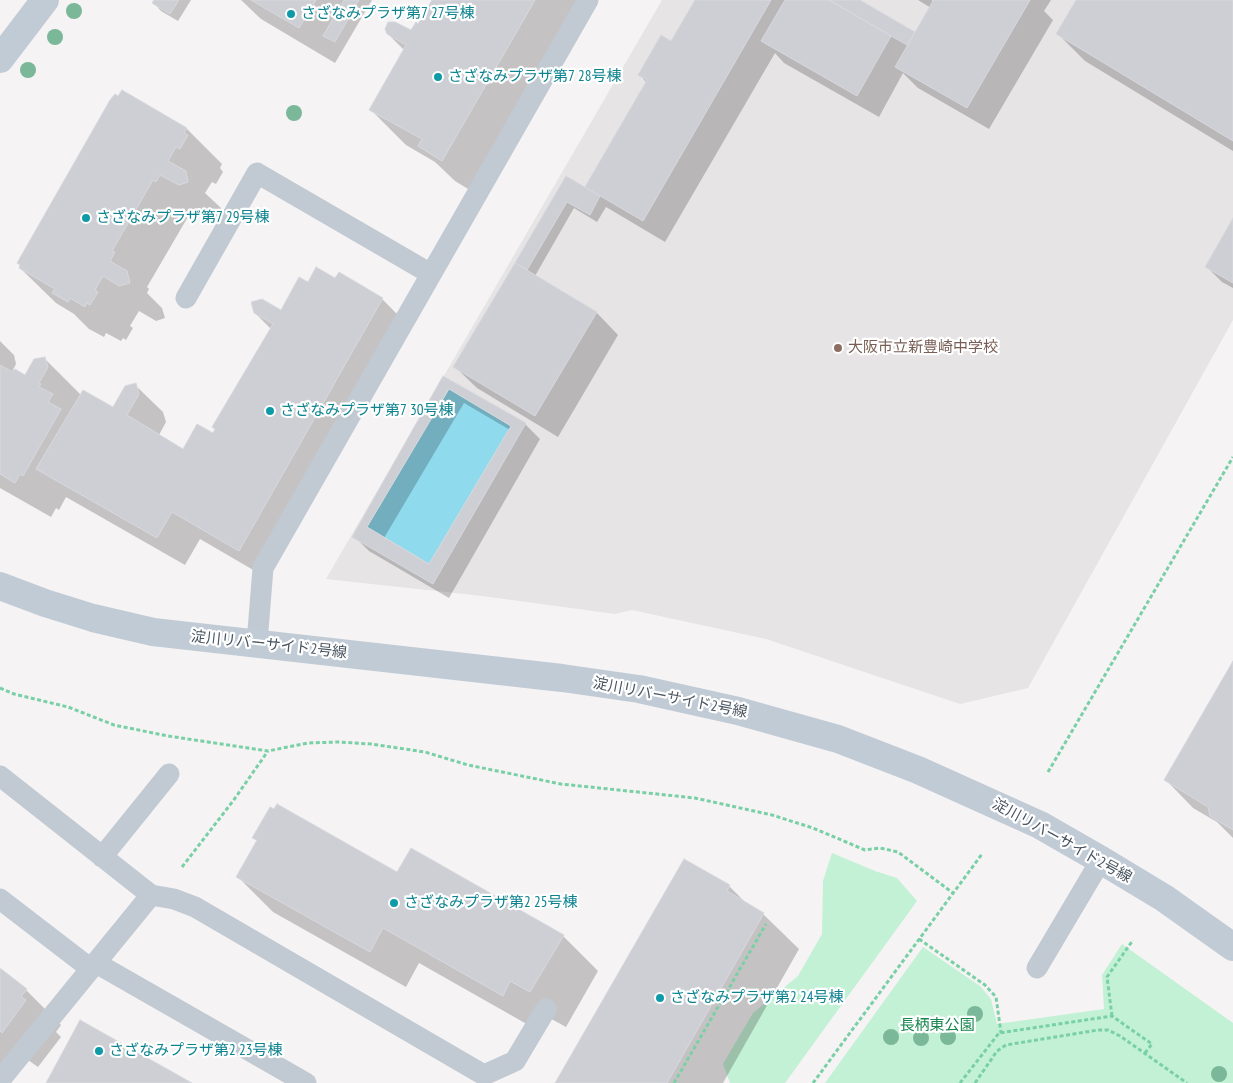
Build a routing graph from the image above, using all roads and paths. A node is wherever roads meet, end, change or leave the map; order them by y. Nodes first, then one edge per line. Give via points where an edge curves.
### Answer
1 (45, 0) edge
2 (588, 0) edge
3 (0, 59) edge
4 (432, 274) junction
5 (186, 298) dead end
6 (1233, 457) edge
7 (0, 586) edge
8 (257, 643) junction
9 (0, 688) edge
10 (268, 751) junction
11 (1048, 772) dead end
12 (170, 774) dead end
13 (0, 776) edge
14 (982, 854) dead end
15 (102, 857) junction
16 (1101, 860) junction
17 (953, 893) junction
18 (151, 895) junction
19 (0, 899) edge
20 (766, 924) dead end
21 (919, 939) junction
22 (1133, 940) dead end
23 (1233, 947) edge
24 (93, 966) junction
25 (1037, 968) dead end
26 (546, 1009) dead end
27 (1112, 1016) junction
28 (1002, 1033) junction
29 (1145, 1054) junction
30 (472, 1076) edge
31 (0, 1080) edge
32 (306, 1083) edge
33 (674, 1083) edge
34 (813, 1083) edge
35 (960, 1083) edge
36 (975, 1083) edge
37 (1187, 1083) edge

1 - 3 street
2 - 4 lane
4 - 5 lane via 257,173
4 - 8 lane via 263,568
6 - 11 path
7 - 8 street, 淀川リバーサイド2号線 via 93,618 154,632
8 - 16 street, 淀川リバーサイド2号線 via 562,678 639,689 738,711 838,739 918,770 1032,821
9 - 10 path via 75,709 114,725
10 - 17 path via 308,743 371,744 425,752 468,765 561,784 696,798 772,815 865,850 880,848 898,852
10 - 18 path via 169,886
12 - 15 lane
13 - 15 lane
14 - 17 path
15 - 18 lane
16 - 23 street, 淀川リバーサイド2号線 via 1164,898
16 - 25 lane
17 - 21 path
18 - 24 lane
18 - 30 lane via 195,907
19 - 24 lane
20 - 33 path
21 - 28 path via 991,991 996,998
21 - 34 path
22 - 27 path via 1107,977
24 - 31 lane
24 - 32 lane
26 - 30 lane via 515,1061 484,1075
27 - 28 path
27 - 29 path via 1152,1044
28 - 35 path
29 - 36 path via 1108,1030 1006,1045 997,1051
29 - 37 path

